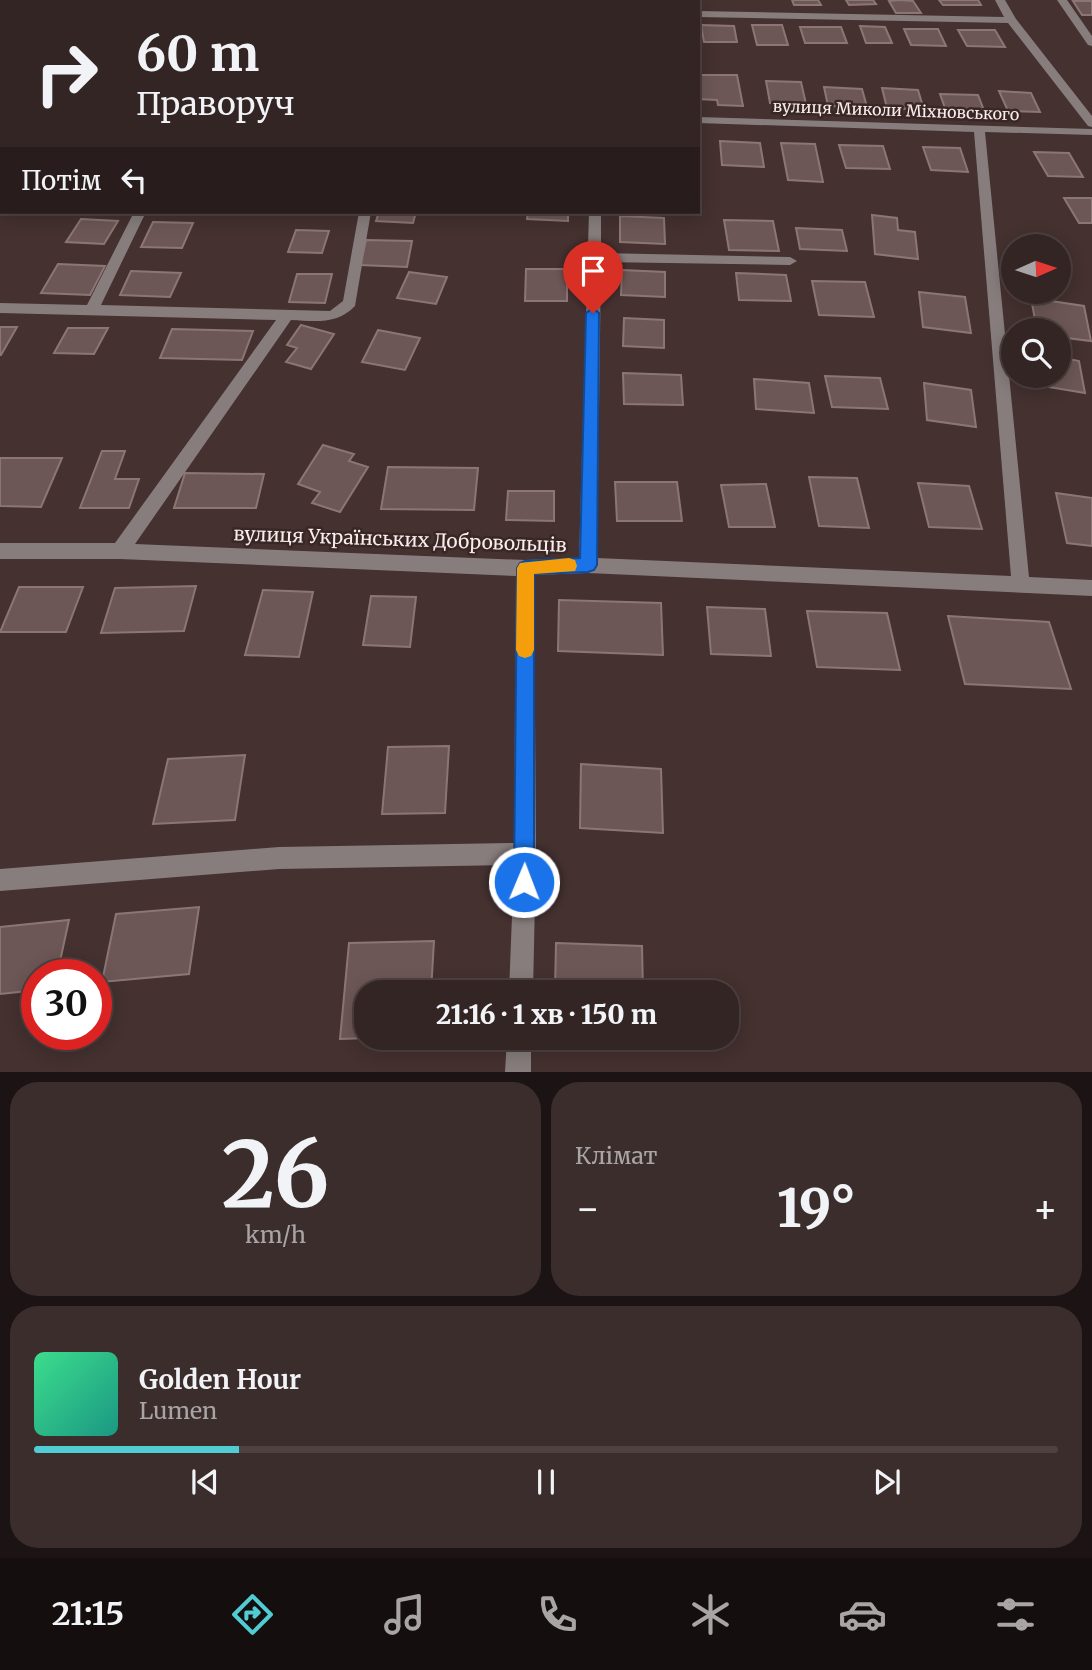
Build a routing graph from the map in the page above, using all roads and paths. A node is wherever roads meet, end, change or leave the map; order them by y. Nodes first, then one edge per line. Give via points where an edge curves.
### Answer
1 (1000, 0) edge
2 (1062, 0) edge
3 (700, 15) edge
4 (1011, 20) junction
5 (1092, 43) edge
6 (1088, 110) edge
7 (700, 120) edge
8 (1092, 124) edge
9 (979, 128) junction
10 (1092, 132) edge
11 (139, 214) edge
12 (365, 214) edge
13 (595, 214) edge
14 (593, 257) junction
15 (790, 261) dead end
16 (0, 308) edge
17 (91, 311) junction
18 (286, 316) junction
19 (0, 551) edge
20 (120, 551) junction
21 (588, 565) junction
22 (525, 568) junction
23 (1021, 585) junction
24 (1092, 588) edge
25 (525, 854) junction
26 (0, 880) edge
27 (521, 980) edge
28 (519, 1050) edge
29 (518, 1072) edge

1 - 4 street
2 - 5 street
3 - 4 street
4 - 6 street
6 - 8 street
7 - 9 street, вулиця Миколи Міхновського
9 - 10 street, вулиця Миколи Міхновського
9 - 23 street
11 - 17 street
12 - 18 street via 350,303 332,316
13 - 14 street
14 - 15 street
14 - 21 street
16 - 17 street
17 - 18 street
18 - 20 street
19 - 20 street, вулиця Українських Добровольців
20 - 22 street, вулиця Українських Добровольців
21 - 22 street, вулиця Українських Добровольців
21 - 23 street, вулиця Українських Добровольців
22 - 25 street
23 - 24 street, вулиця Українських Добровольців
25 - 26 street via 279,858
25 - 27 street
28 - 29 street

